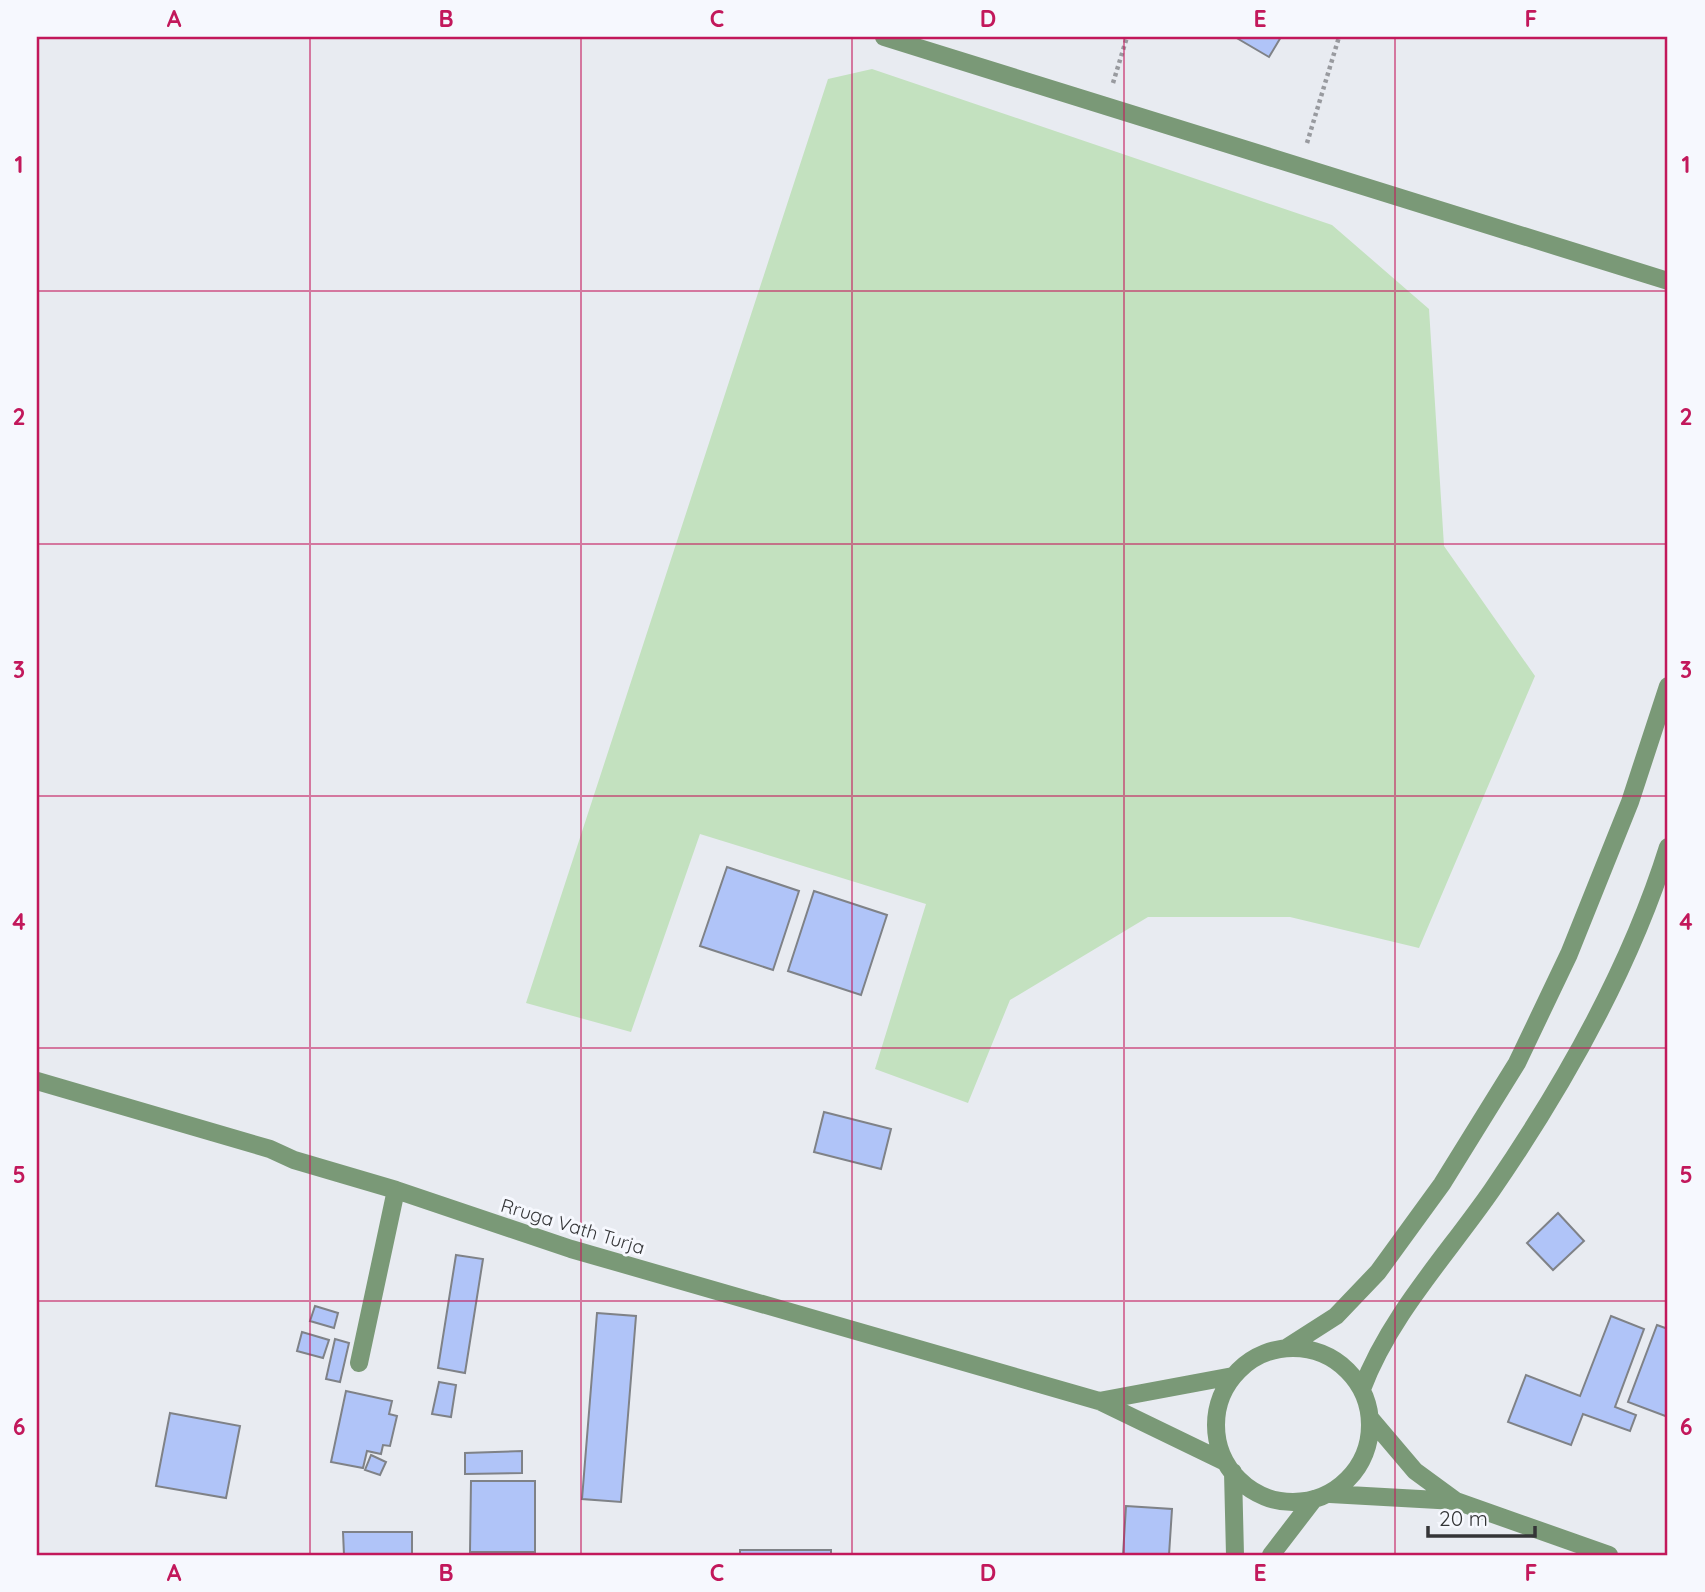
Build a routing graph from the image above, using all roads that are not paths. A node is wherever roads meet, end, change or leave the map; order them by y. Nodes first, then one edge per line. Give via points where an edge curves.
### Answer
1 (884, 37) edge
2 (1668, 281) edge
3 (1668, 686) edge
4 (1668, 847) edge
5 (37, 1081) edge
6 (396, 1190) junction
7 (1286, 1348) junction
8 (359, 1363) dead end
9 (1233, 1376) junction
10 (1362, 1389) junction
11 (1099, 1401) junction
12 (1370, 1418) junction
13 (1229, 1467) junction
14 (1322, 1496) junction
15 (1456, 1501) junction
16 (1234, 1555) edge
17 (1271, 1555) edge
18 (1609, 1555) edge

1 - 2 street
3 - 7 street via 1630,802 1569,954 1517,1063 1442,1184 1378,1272 1336,1316
4 - 10 street via 1614,981 1555,1093 1491,1192 1398,1318 1376,1353
5 - 6 street, Rruga Vath Turja
6 - 8 street
6 - 11 street, Rruga Vath Turja via 571,1249
7 - 9 street, Rruga Vath Turja via 1257,1357
7 - 10 street, Rruga Vath Turja via 1316,1351 1343,1365
9 - 11 street, Rruga Vath Turja
9 - 13 street, Rruga Vath Turja via 1219,1403 1216,1433
10 - 12 street, Rruga Vath Turja
11 - 13 street, Rruga Vath Turja
12 - 14 street, Rruga Vath Turja via 1368,1448 1353,1474
12 - 15 street, Rruga Vath Turja via 1415,1471
13 - 14 street, Rruga Vath Turja via 1244,1486 1271,1500 1301,1503
13 - 16 street
14 - 15 street, Rruga Vath Turja
14 - 17 street
15 - 18 street, Rruga Vath Turja

